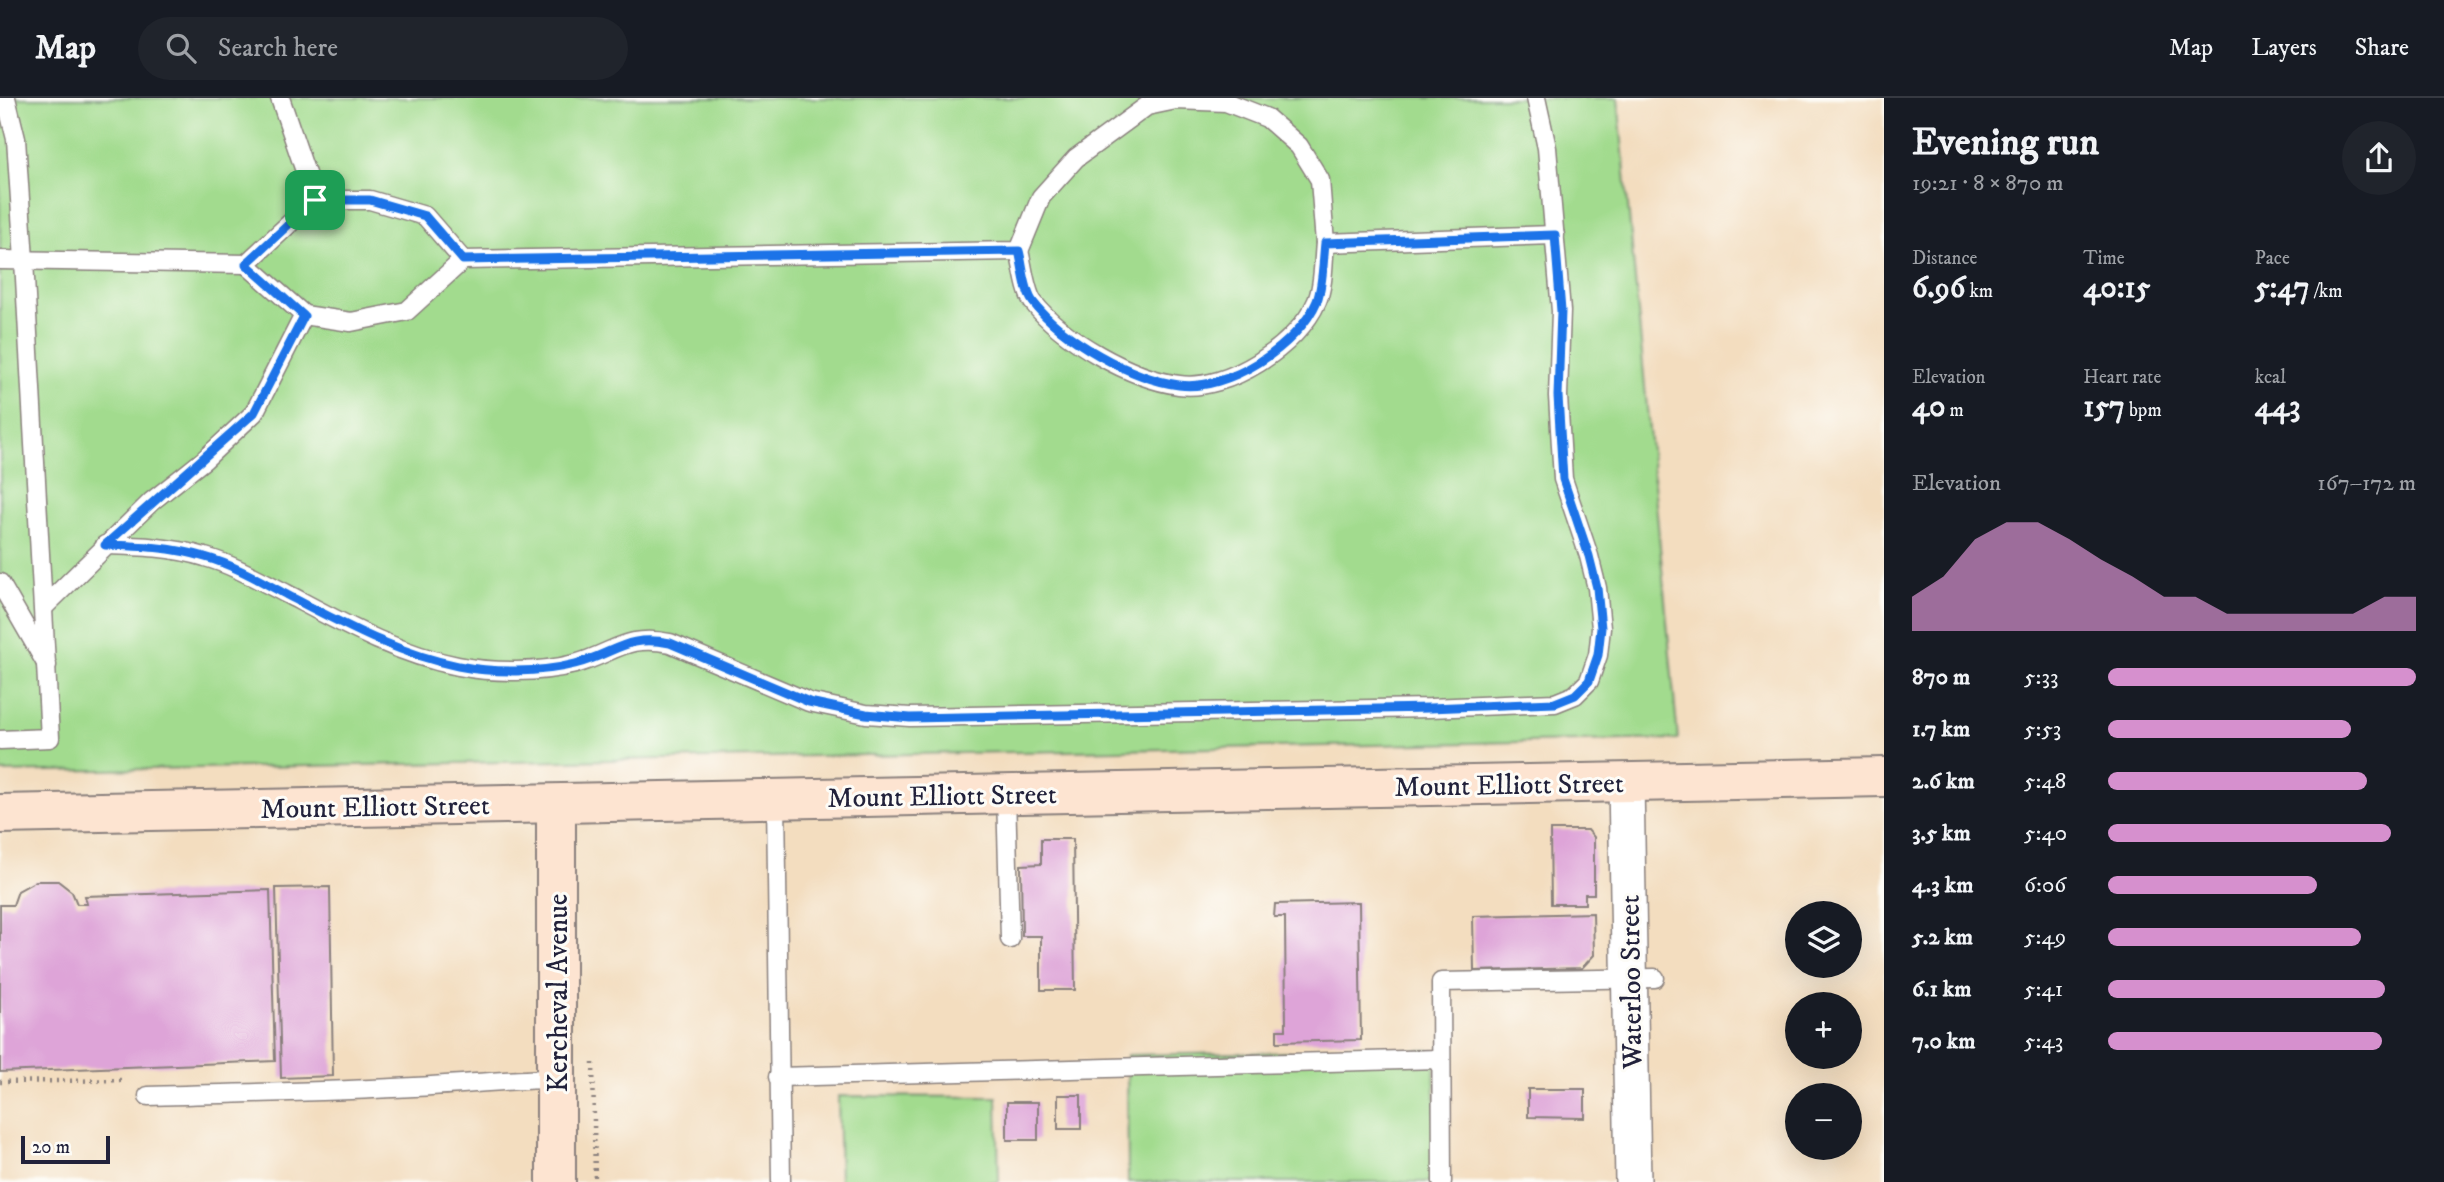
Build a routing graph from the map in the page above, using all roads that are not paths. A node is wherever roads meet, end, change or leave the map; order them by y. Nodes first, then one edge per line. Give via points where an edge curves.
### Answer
1 (6, 98) edge
2 (280, 98) edge
3 (1536, 98) edge
4 (315, 200) junction
5 (1555, 235) junction
6 (1325, 243) junction
7 (1019, 251) junction
8 (0, 260) edge
9 (24, 260) junction
10 (463, 260) junction
11 (246, 264) junction
12 (304, 316) junction
13 (105, 545) junction
14 (0, 583) edge
15 (45, 606) junction
16 (49, 669) junction
17 (0, 740) edge
18 (1884, 777) edge
19 (1626, 782) junction
20 (1006, 794) junction
21 (776, 799) junction
22 (556, 804) junction
23 (0, 814) edge
24 (1010, 939) dead end
25 (1642, 978) junction
26 (1440, 1059) junction
27 (778, 1077) junction
28 (558, 1079) junction
29 (148, 1096) dead end
30 (556, 1182) edge
31 (781, 1182) edge
32 (1442, 1182) edge
33 (1633, 1182) edge

1 - 9 lane via 16,139
2 - 4 lane
3 - 5 lane via 1547,148
4 - 10 lane via 370,200 425,216
4 - 11 lane
5 - 6 lane
5 - 13 lane via 1561,311 1558,396 1563,479 1589,556 1601,628 1589,681 1575,695 1555,703 923,717 866,714 809,702 654,639 641,638 574,664 461,666 372,638 245,572 206,557 156,546
6 - 7 lane via 1317,300 1296,334 1270,356 1233,377 1181,386 1135,375 1067,333 1032,300
6 - 7 lane via 1320,180 1299,146 1267,118 1226,102 1176,100 1147,106 1076,158 1041,197
7 - 10 lane
8 - 9 lane
9 - 11 lane
9 - 15 lane
10 - 12 lane via 407,312 351,322
11 - 12 lane
12 - 13 lane via 254,413
13 - 15 lane
14 - 16 lane
15 - 16 lane
16 - 17 lane via 50,738
18 - 19 main road, Mount Elliott Street
19 - 20 main road, Mount Elliott Street
19 - 25 street, Waterloo Street
20 - 21 main road, Mount Elliott Street
20 - 24 lane
21 - 22 main road, Mount Elliott Street
21 - 27 lane
22 - 23 main road, Mount Elliott Street
22 - 28 main road, Kercheval Avenue
25 - 26 lane via 1441,982
25 - 33 street, Waterloo Street
26 - 27 lane
26 - 32 lane
27 - 31 lane
28 - 29 lane
28 - 30 main road, Kercheval Avenue

